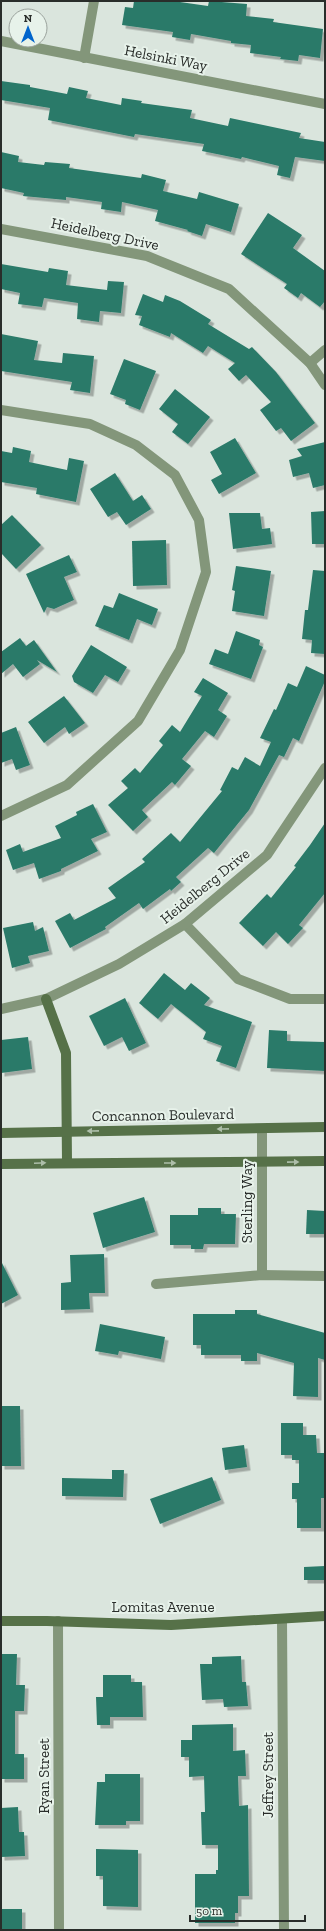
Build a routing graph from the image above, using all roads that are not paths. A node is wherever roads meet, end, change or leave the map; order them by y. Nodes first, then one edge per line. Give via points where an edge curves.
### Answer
1 (94, 1) edge
2 (1, 41) edge
3 (84, 58) junction
4 (325, 104) edge
5 (1, 229) edge
6 (325, 350) edge
7 (310, 363) junction
8 (325, 386) edge
9 (1, 410) edge
10 (325, 768) edge
11 (1, 816) edge
12 (185, 924) junction
13 (325, 998) edge
14 (46, 999) junction
15 (1, 1009) edge
16 (325, 1127) edge
17 (262, 1129) junction
18 (66, 1132) junction
19 (1, 1133) edge
20 (325, 1161) edge
21 (67, 1162) junction
22 (262, 1163) junction
23 (1, 1164) edge
24 (262, 1275) junction
25 (325, 1276) edge
26 (156, 1284) dead end
27 (325, 1616) edge
28 (282, 1619) junction
29 (1, 1621) edge
30 (58, 1621) junction
31 (59, 1930) edge
32 (284, 1930) edge

1 - 3 street
2 - 3 street, Helsinki Way
3 - 4 street, Helsinki Way
5 - 7 street, Heidelberg Drive via 147,256 229,289
6 - 7 street
7 - 8 street, Heidelberg Drive
9 - 11 street via 90,424 136,445 175,475 200,520 206,572 180,650 138,721 67,785
10 - 12 street, Heidelberg Drive via 267,855
12 - 13 street via 238,978 290,999
12 - 14 street, Heidelberg Drive via 119,964
14 - 15 street, Heidelberg Drive
14 - 18 main road via 66,1053
16 - 17 main road, Concannon Boulevard
17 -> 18 main road, Concannon Boulevard
17 - 22 street, Sterling Way
18 - 19 main road, Concannon Boulevard
18 - 21 main road
22 -> 20 main road
21 -> 22 main road
23 -> 21 main road
22 - 24 street, Sterling Way
24 - 25 street
24 - 26 street
27 - 28 main road, Lomitas Avenue
28 - 30 main road, Lomitas Avenue via 171,1625
28 - 32 street, Jeffrey Street
29 - 30 main road, Lomitas Avenue
30 - 31 street, Ryan Street

